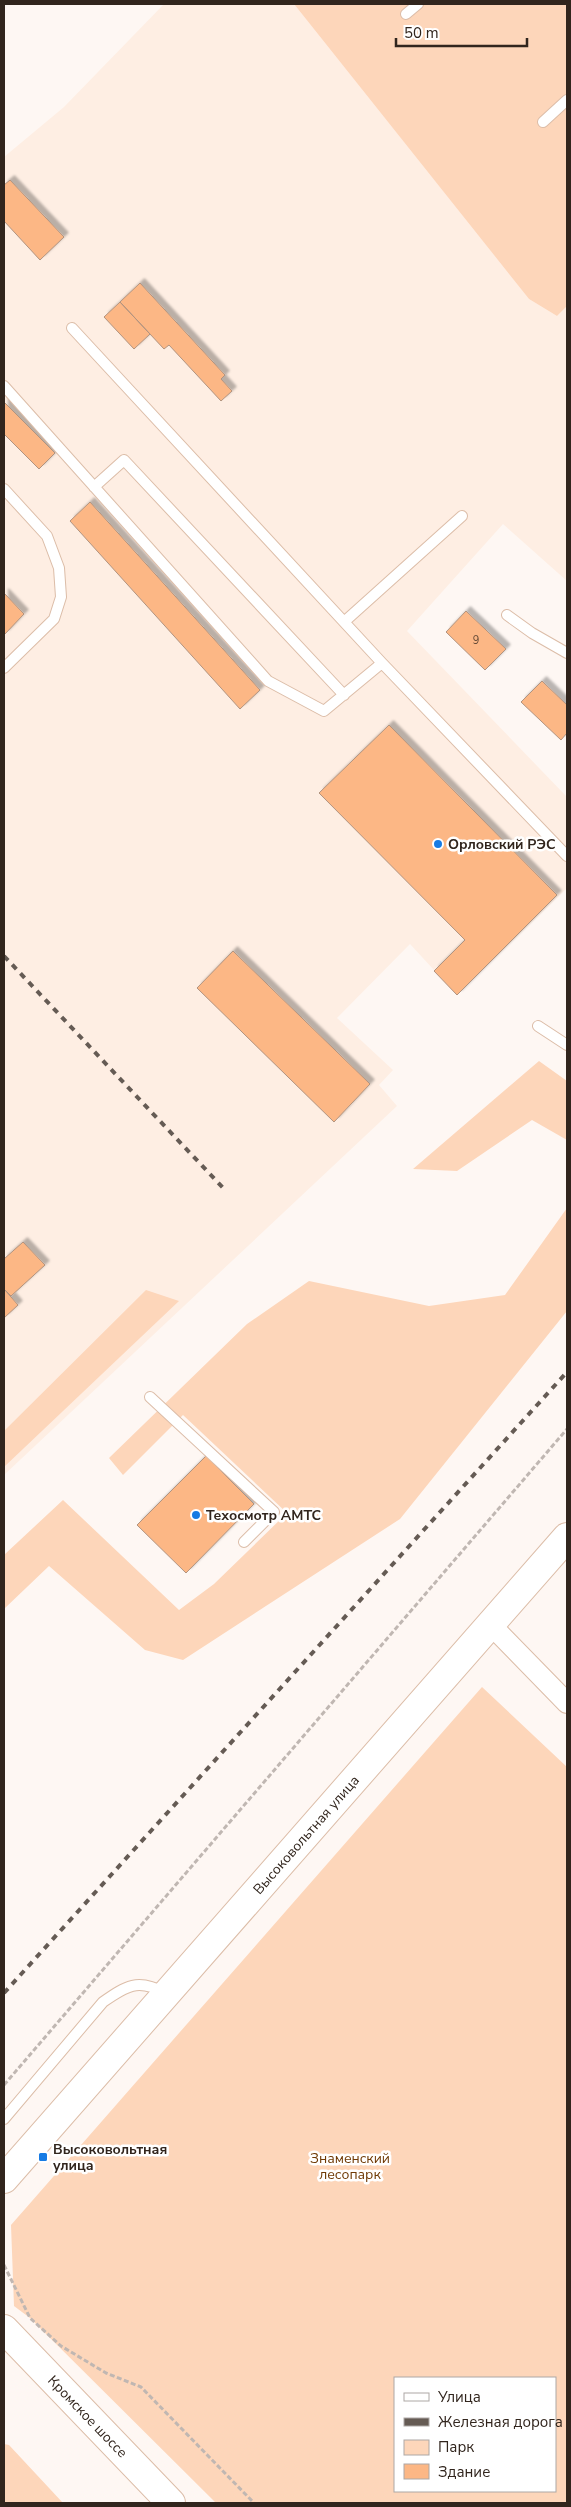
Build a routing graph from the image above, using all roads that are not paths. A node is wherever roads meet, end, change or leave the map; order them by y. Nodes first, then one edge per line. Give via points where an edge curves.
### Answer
1 (418, 4) edge
2 (406, 14) dead end
3 (567, 100) edge
4 (543, 122) dead end
5 (72, 328) dead end
6 (4, 386) edge
7 (94, 487) junction
8 (4, 489) edge
9 (462, 516) dead end
10 (507, 615) dead end
11 (344, 622) junction
12 (567, 653) edge
13 (382, 663) junction
14 (4, 668) edge
15 (344, 695) junction
16 (567, 856) edge
17 (538, 1026) dead end
18 (567, 1045) edge
19 (150, 1397) dead end
20 (567, 1537) edge
21 (244, 1542) dead end
22 (490, 1624) junction
23 (567, 1703) edge
24 (166, 1994) junction
25 (4, 2119) edge
26 (10, 2168) edge
27 (4, 2329) edge
28 (171, 2503) edge

1 - 2 lane
3 - 4 lane
5 - 11 lane
6 - 7 lane
7 - 15 lane via 268,682 324,711
7 - 15 lane via 124,460
8 - 14 lane via 47,536 59,568 61,597 54,619
9 - 11 lane
10 - 12 lane via 532,634
11 - 13 lane
13 - 15 lane
13 - 16 lane
17 - 18 lane
19 - 21 lane via 274,1512
20 - 22 main road, Высоковольтная улица
22 - 23 street
22 - 24 main road, Высоковольтная улица
24 - 25 lane via 150,1984 124,1988 103,2002
24 - 26 main road, Высоковольтная улица
27 - 28 main road, Кромское шоссе

